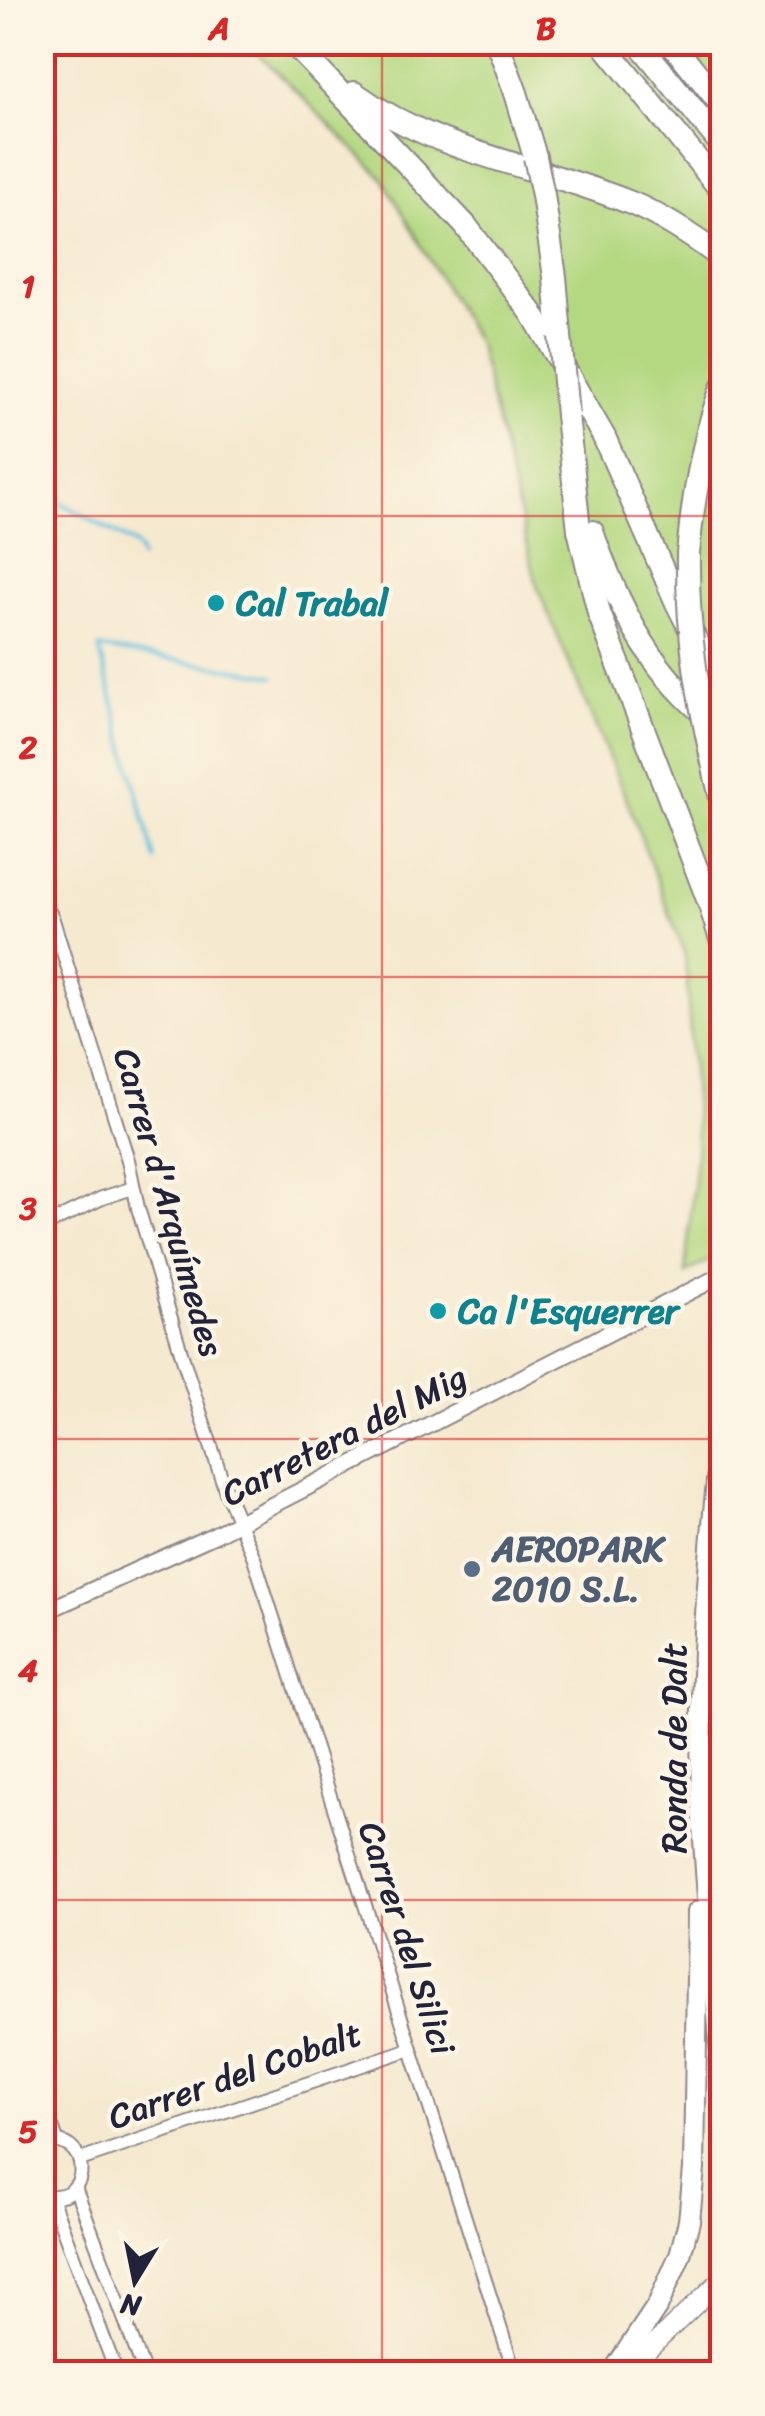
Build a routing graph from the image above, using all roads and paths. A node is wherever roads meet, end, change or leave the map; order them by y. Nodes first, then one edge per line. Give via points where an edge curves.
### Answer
1 (293, 42) edge
2 (497, 42) edge
3 (602, 42) edge
4 (638, 42) edge
5 (671, 42) edge
6 (718, 42) edge
7 (722, 49) edge
8 (722, 105) edge
9 (722, 145) edge
10 (722, 192) edge
11 (722, 258) edge
12 (722, 388) edge
13 (570, 452) junction
14 (722, 692) edge
15 (722, 732) edge
16 (722, 803) edge
17 (43, 900) edge
18 (722, 942) edge
19 (133, 1188) junction
20 (42, 1227) edge
21 (722, 1275) edge
22 (722, 1414) edge
23 (722, 1430) edge
24 (238, 1522) junction
25 (42, 1613) edge
26 (702, 1800) junction
27 (410, 2049) junction
28 (722, 2063) edge
29 (42, 2098) edge
30 (50, 2142) edge
31 (80, 2160) junction
32 (75, 2186) junction
33 (47, 2196) edge
34 (722, 2279) edge
35 (117, 2374) edge
36 (145, 2374) edge
37 (514, 2374) edge
38 (612, 2374) edge
39 (623, 2374) edge

1 - 11 highway via 359,97 423,134 632,204
1 - 14 highway via 465,225 532,313 604,437
2 - 13 highway, bridge via 543,195
3 - 10 highway
4 - 9 highway
5 - 8 highway
6 - 7 highway
12 - 16 highway, bridge via 698,473 688,554 695,680
13 - 15 highway via 604,567 627,616 654,660
13 - 18 highway via 599,613
17 - 19 street, Carrer d'Arquímedes
19 - 20 street
19 - 24 street, Carrer d'Arquímedes
21 - 24 street, Carretera del Mig
22 - 23 highway
23 - 26 highway, Ronda de Dalt via 706,1600
24 - 25 street, Carretera del Mig
24 - 27 street, Carrer del Silici
26 - 28 highway, Ronda de Dalt
26 - 38 highway via 692,2203 665,2291
27 - 31 street, Carrer del Cobalt
27 - 37 street, Carrer del Silici
29 - 30 street
30 - 31 street via 74,2150
31 - 32 street
32 - 33 street
32 - 36 street
33 - 35 street
34 - 39 main road

